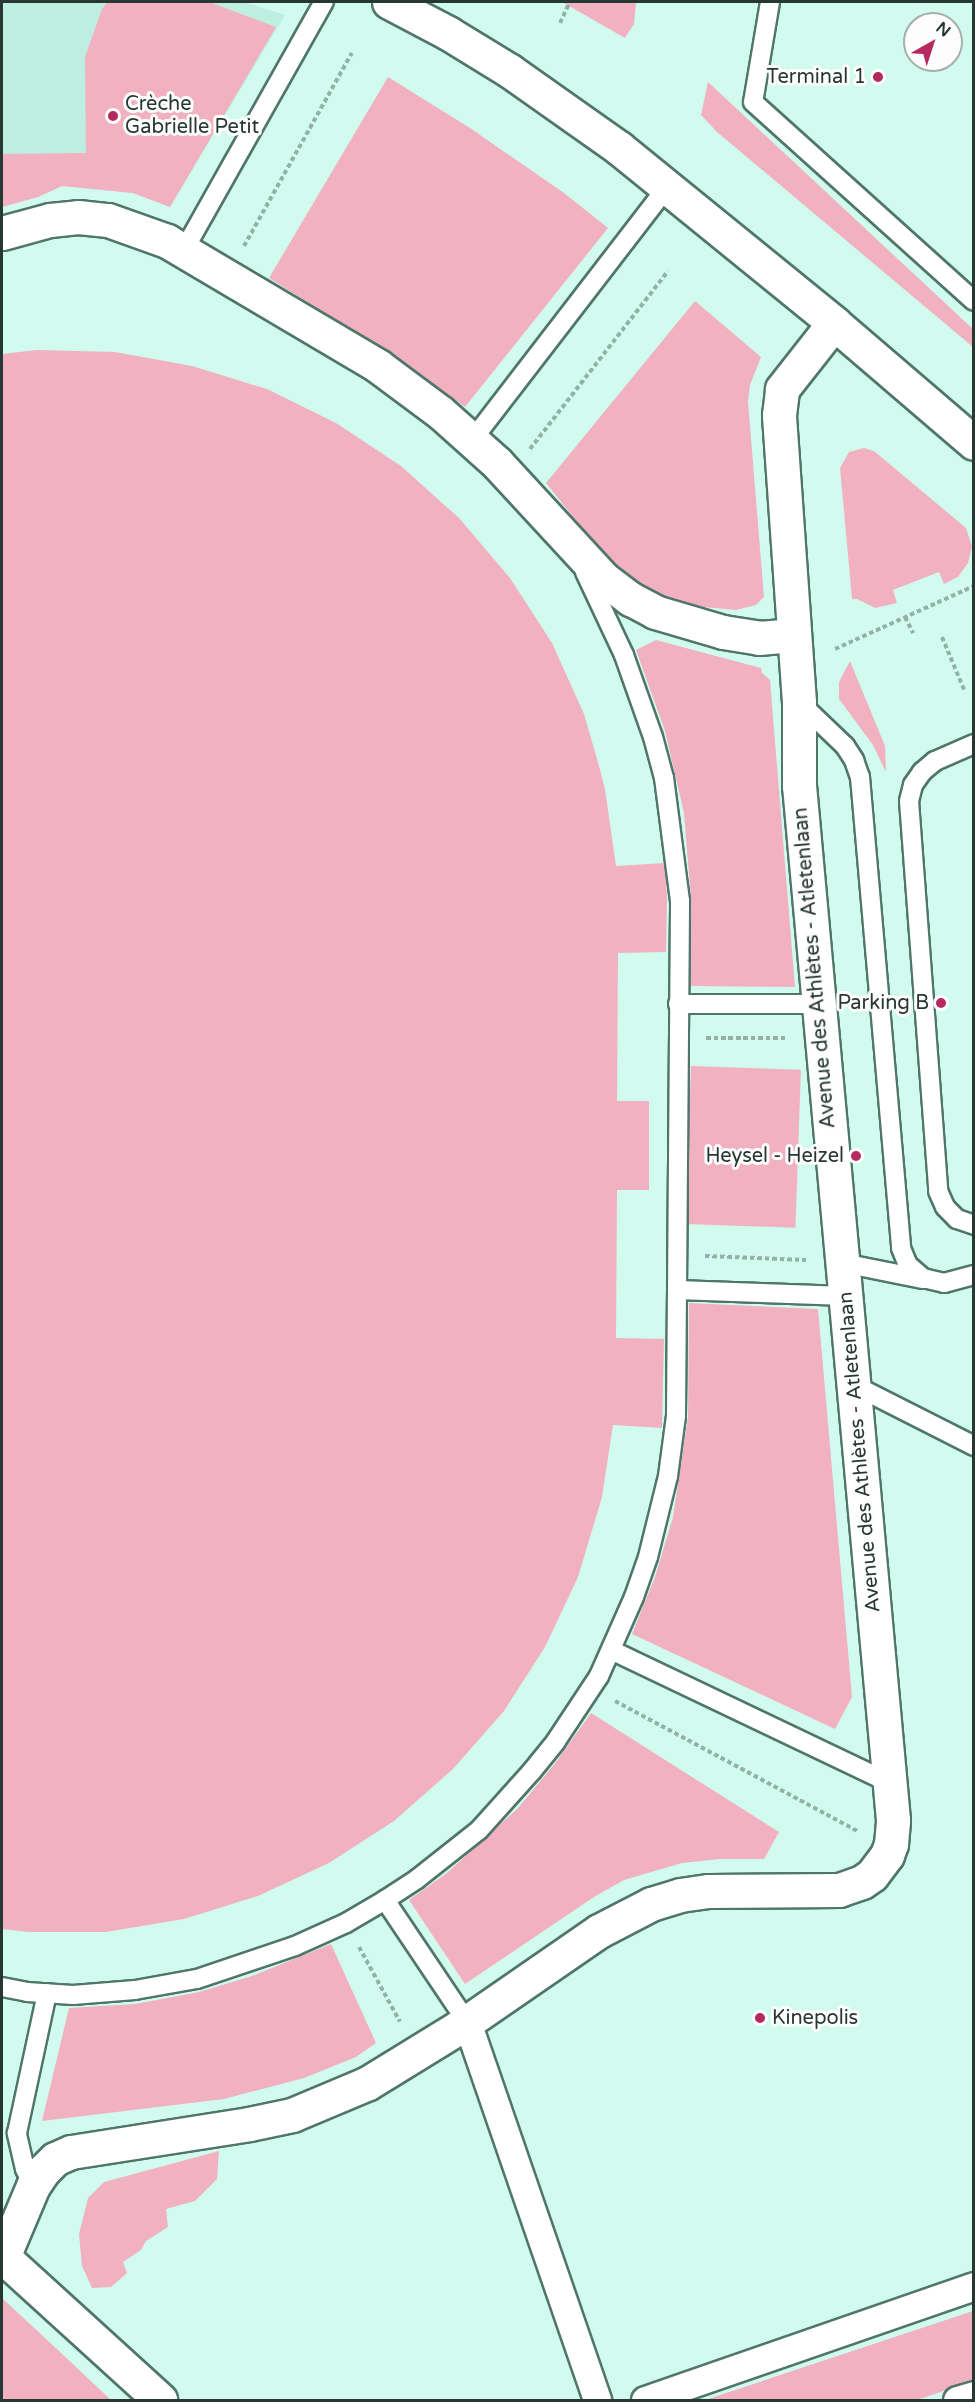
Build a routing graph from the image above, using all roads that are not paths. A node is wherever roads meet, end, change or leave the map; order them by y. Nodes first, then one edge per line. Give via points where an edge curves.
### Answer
1 (324, 2) edge
2 (389, 2) edge
3 (770, 2) edge
4 (668, 186) junction
5 (2, 233) edge
6 (184, 250) junction
7 (974, 301) edge
8 (834, 323) junction
9 (473, 439) junction
10 (974, 443) edge
11 (572, 546) junction
12 (792, 635) junction
13 (799, 702) junction
14 (974, 744) edge
15 (678, 1004) junction
16 (819, 1004) junction
17 (974, 1225) edge
18 (827, 1262) junction
19 (974, 1275) edge
20 (934, 1281) junction
21 (677, 1290) junction
22 (846, 1296) junction
23 (854, 1385) junction
24 (974, 1446) edge
25 (611, 1650) junction
26 (890, 1783) junction
27 (385, 1900) junction
28 (2, 1987) edge
29 (47, 1993) junction
30 (467, 2022) junction
31 (33, 2186) junction
32 (2, 2256) edge
33 (974, 2286) edge
34 (974, 2395) edge
35 (160, 2400) edge
36 (597, 2400) edge
37 (645, 2400) edge
38 (957, 2400) edge

1 - 6 lane
2 - 4 street via 448,33 543,93
3 - 7 lane via 753,102
4 - 8 street
4 - 9 lane
5 - 6 street via 78,217 138,228
6 - 9 street via 378,366
8 - 10 street
8 - 12 street, Avenue des Athlètes - Atletenlaan via 792,375 780,402
9 - 11 street
11 - 12 street via 603,579 655,612 723,632 759,638
11 - 15 lane via 624,655 664,778 680,901
12 - 13 street, Avenue des Athlètes - Atletenlaan
13 - 16 street, Avenue des Athlètes - Atletenlaan via 799,786
13 - 20 lane via 845,746 860,777 899,1239 908,1265 923,1278
14 - 17 lane via 922,771 909,801 938,1191 945,1207 957,1218
15 - 16 lane
15 - 21 lane
16 - 18 street, Avenue des Athlètes - Atletenlaan
18 - 20 lane
18 - 22 street, Avenue des Athlètes - Atletenlaan
19 - 20 lane via 955,1282
21 - 22 lane
21 - 25 lane via 676,1416 668,1476 648,1557
22 - 23 street, Avenue des Athlètes - Atletenlaan
23 - 24 lane
23 - 26 street, Avenue des Athlètes - Atletenlaan
25 - 26 lane
25 - 27 lane via 556,1741 485,1822 449,1855
26 - 30 street, Avenue des Athlètes - Atletenlaan via 891,1844 880,1866 862,1882 839,1890 710,1891 651,1904 599,1932
27 - 29 lane via 295,1946 197,1980 105,1993
27 - 30 lane
28 - 29 lane
29 - 31 lane via 16,2133
30 - 31 street via 368,2083 329,2102 249,2124 71,2152 49,2165
30 - 36 street
31 - 32 street
32 - 35 street
33 - 37 street
34 - 38 street

